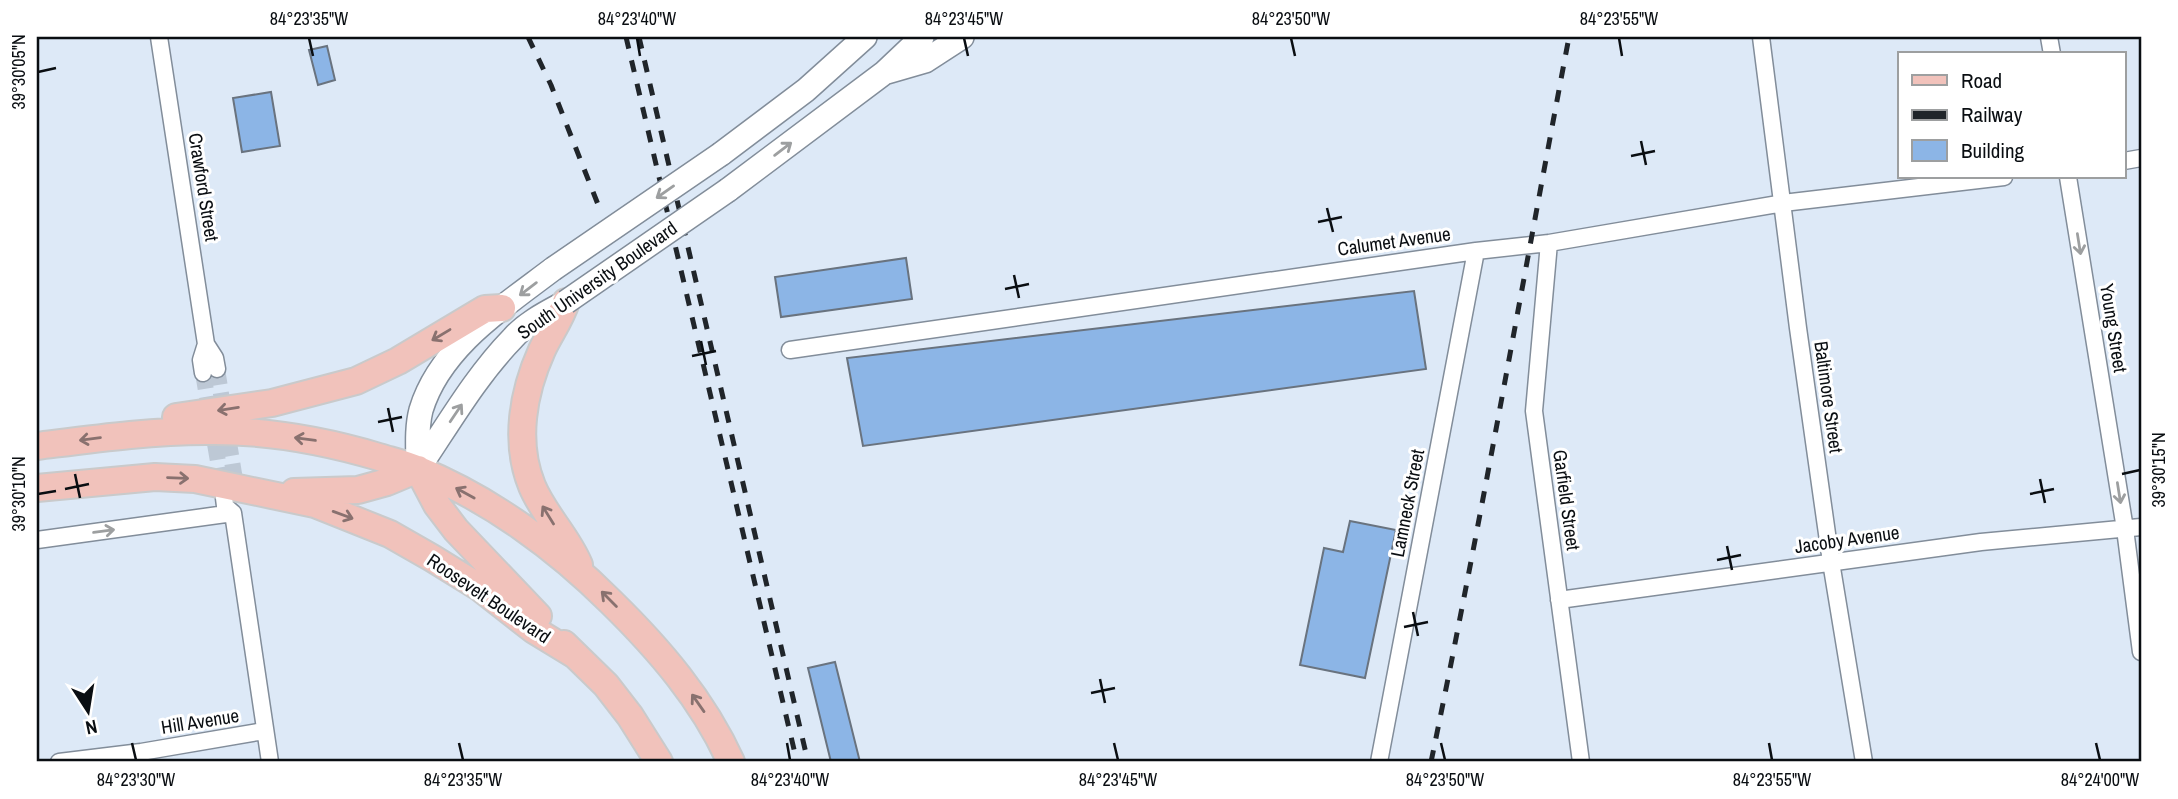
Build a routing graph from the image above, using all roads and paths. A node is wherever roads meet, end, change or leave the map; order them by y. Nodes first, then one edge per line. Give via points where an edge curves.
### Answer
1 (159, 37) edge
2 (865, 37) edge
3 (922, 37) edge
4 (962, 37) edge
5 (1760, 37) edge
6 (884, 73) junction
7 (1996, 178) edge
8 (2068, 178) edge
9 (1783, 203) junction
10 (1549, 243) junction
11 (1476, 251) junction
12 (566, 302) junction
13 (502, 308) junction
14 (790, 350) dead end
15 (210, 371) tunnel mouth
16 (144, 433) junction
17 (37, 446) edge
18 (418, 469) junction
19 (37, 488) edge
20 (277, 495) junction
21 (2133, 528) edge
22 (37, 540) edge
23 (1831, 562) junction
24 (582, 573) junction
25 (1559, 600) junction
26 (2141, 652) edge
27 (575, 655) junction
28 (264, 731) junction
29 (60, 762) edge
30 (270, 762) edge
31 (659, 762) edge
32 (731, 762) edge
33 (1378, 762) edge
34 (1581, 762) edge
35 (1864, 762) edge

1 - 15 street, Crawford Street via 206,344 215,358
2 -> 13 main road, South University Boulevard, bridge via 806,90 721,154
3 - 6 main road, South University Boulevard
4 - 6 main road via 925,61
5 - 9 street, Baltimore Street
12 -> 6 main road, South University Boulevard, bridge via 728,190
7 - 9 street, Calumet Avenue
8 -> 21 street, Young Street
9 - 10 street, Calumet Avenue
9 - 23 street, Baltimore Street
10 - 11 street, Calumet Avenue
10 - 25 street, Garfield Street via 1534,411
11 - 14 street, Calumet Avenue
11 - 33 street, Lamneck Street
18 -> 12 main road, South University Boulevard via 482,374 514,336
24 -> 12 main road via 572,547 532,486 522,428 533,373
13 -> 16 main road via 485,309 356,381 272,403 167,418
13 - 18 main road, South University Boulevard via 452,353 430,384 417,433
16 -> 17 main road
18 -> 16 main road via 321,441 208,430
18 - 20 main road via 358,490
24 -> 18 main road via 497,512
18 - 27 main road via 456,530
19 -> 20 main road, Roosevelt Boulevard via 168,478
20 -> 27 main road, Roosevelt Boulevard via 315,504 390,534 479,587
21 - 23 street, Jacoby Avenue
21 - 26 street, Young Street
22 -> 28 street via 231,503
23 - 25 street, Jacoby Avenue
23 - 35 street, Baltimore Street
32 -> 24 main road via 678,674
25 - 34 street, Garfield Street
27 - 31 main road via 606,685
28 - 29 street, Hill Avenue
28 - 30 street

